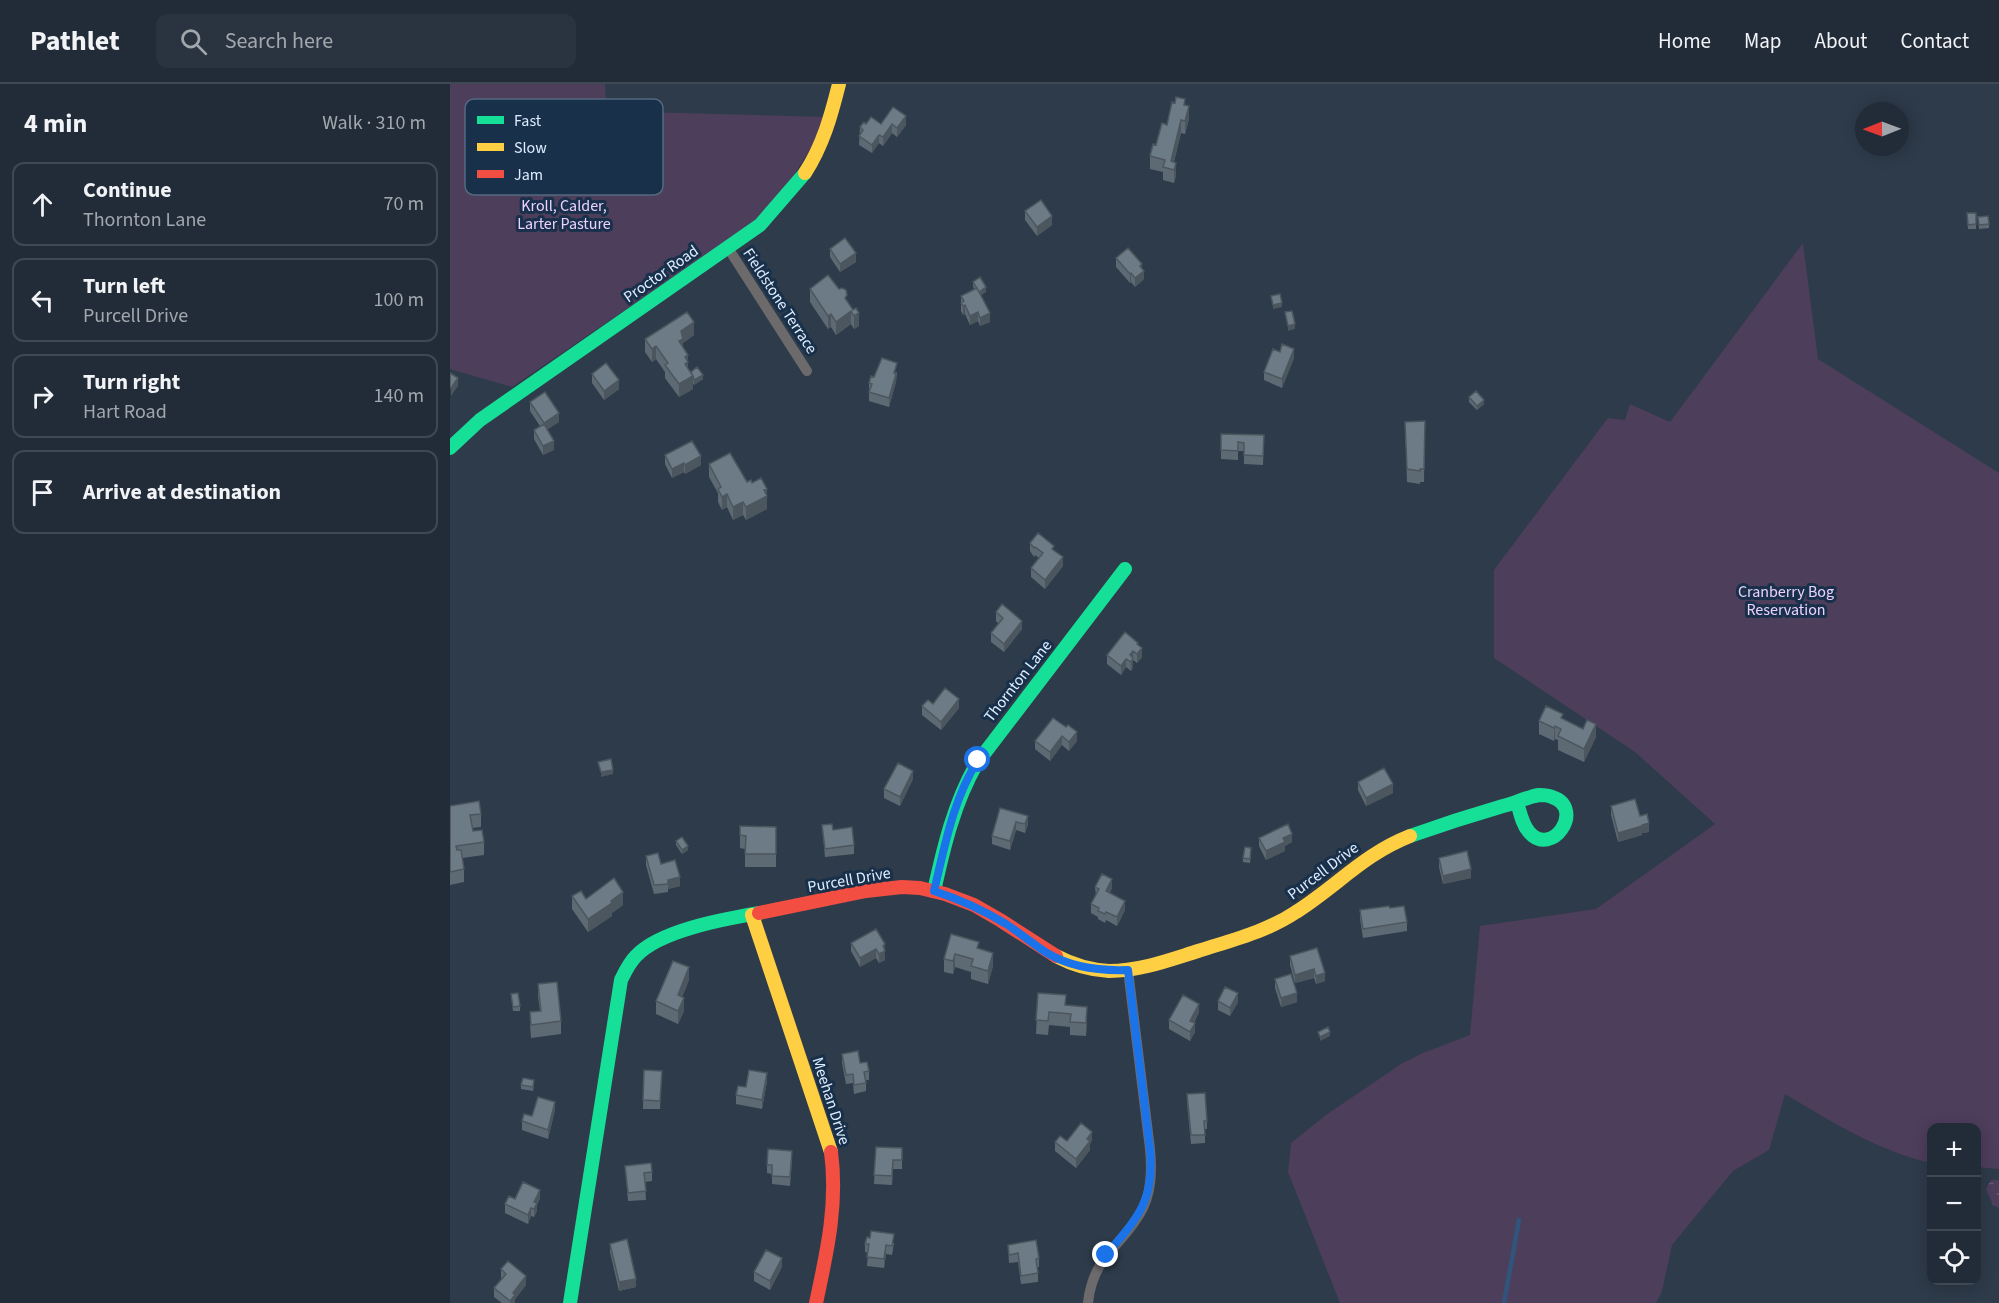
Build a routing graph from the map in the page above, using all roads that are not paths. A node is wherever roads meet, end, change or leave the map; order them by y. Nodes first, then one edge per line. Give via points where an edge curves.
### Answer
1 (838, 84) edge
2 (728, 248) junction
3 (807, 371) dead end
4 (450, 448) edge
5 (1125, 569) dead end
6 (1517, 802) dead end
7 (934, 891) junction
8 (752, 915) junction
9 (1128, 970) junction
10 (570, 1303) edge
11 (816, 1303) edge
12 (1088, 1303) edge

1 - 2 street, Proctor Road via 829,125 800,181 760,225
2 - 3 street, Fieldstone Terrace
2 - 4 street, Proctor Road via 480,420
5 - 7 street, Thornton Lane via 969,775 951,817
6 - 9 street, Purcell Drive via 1383,849 1300,910 1264,929
7 - 8 street, Purcell Drive via 880,890
7 - 9 street, Purcell Drive via 983,911 1048,954 1067,962 1096,969
8 - 10 street, Purcell Drive via 672,934 641,951 628,964 621,980
8 - 11 street, Meehan Drive via 834,1167 835,1205
9 - 12 street via 1150,1149 1150,1179 1138,1216 1095,1272

